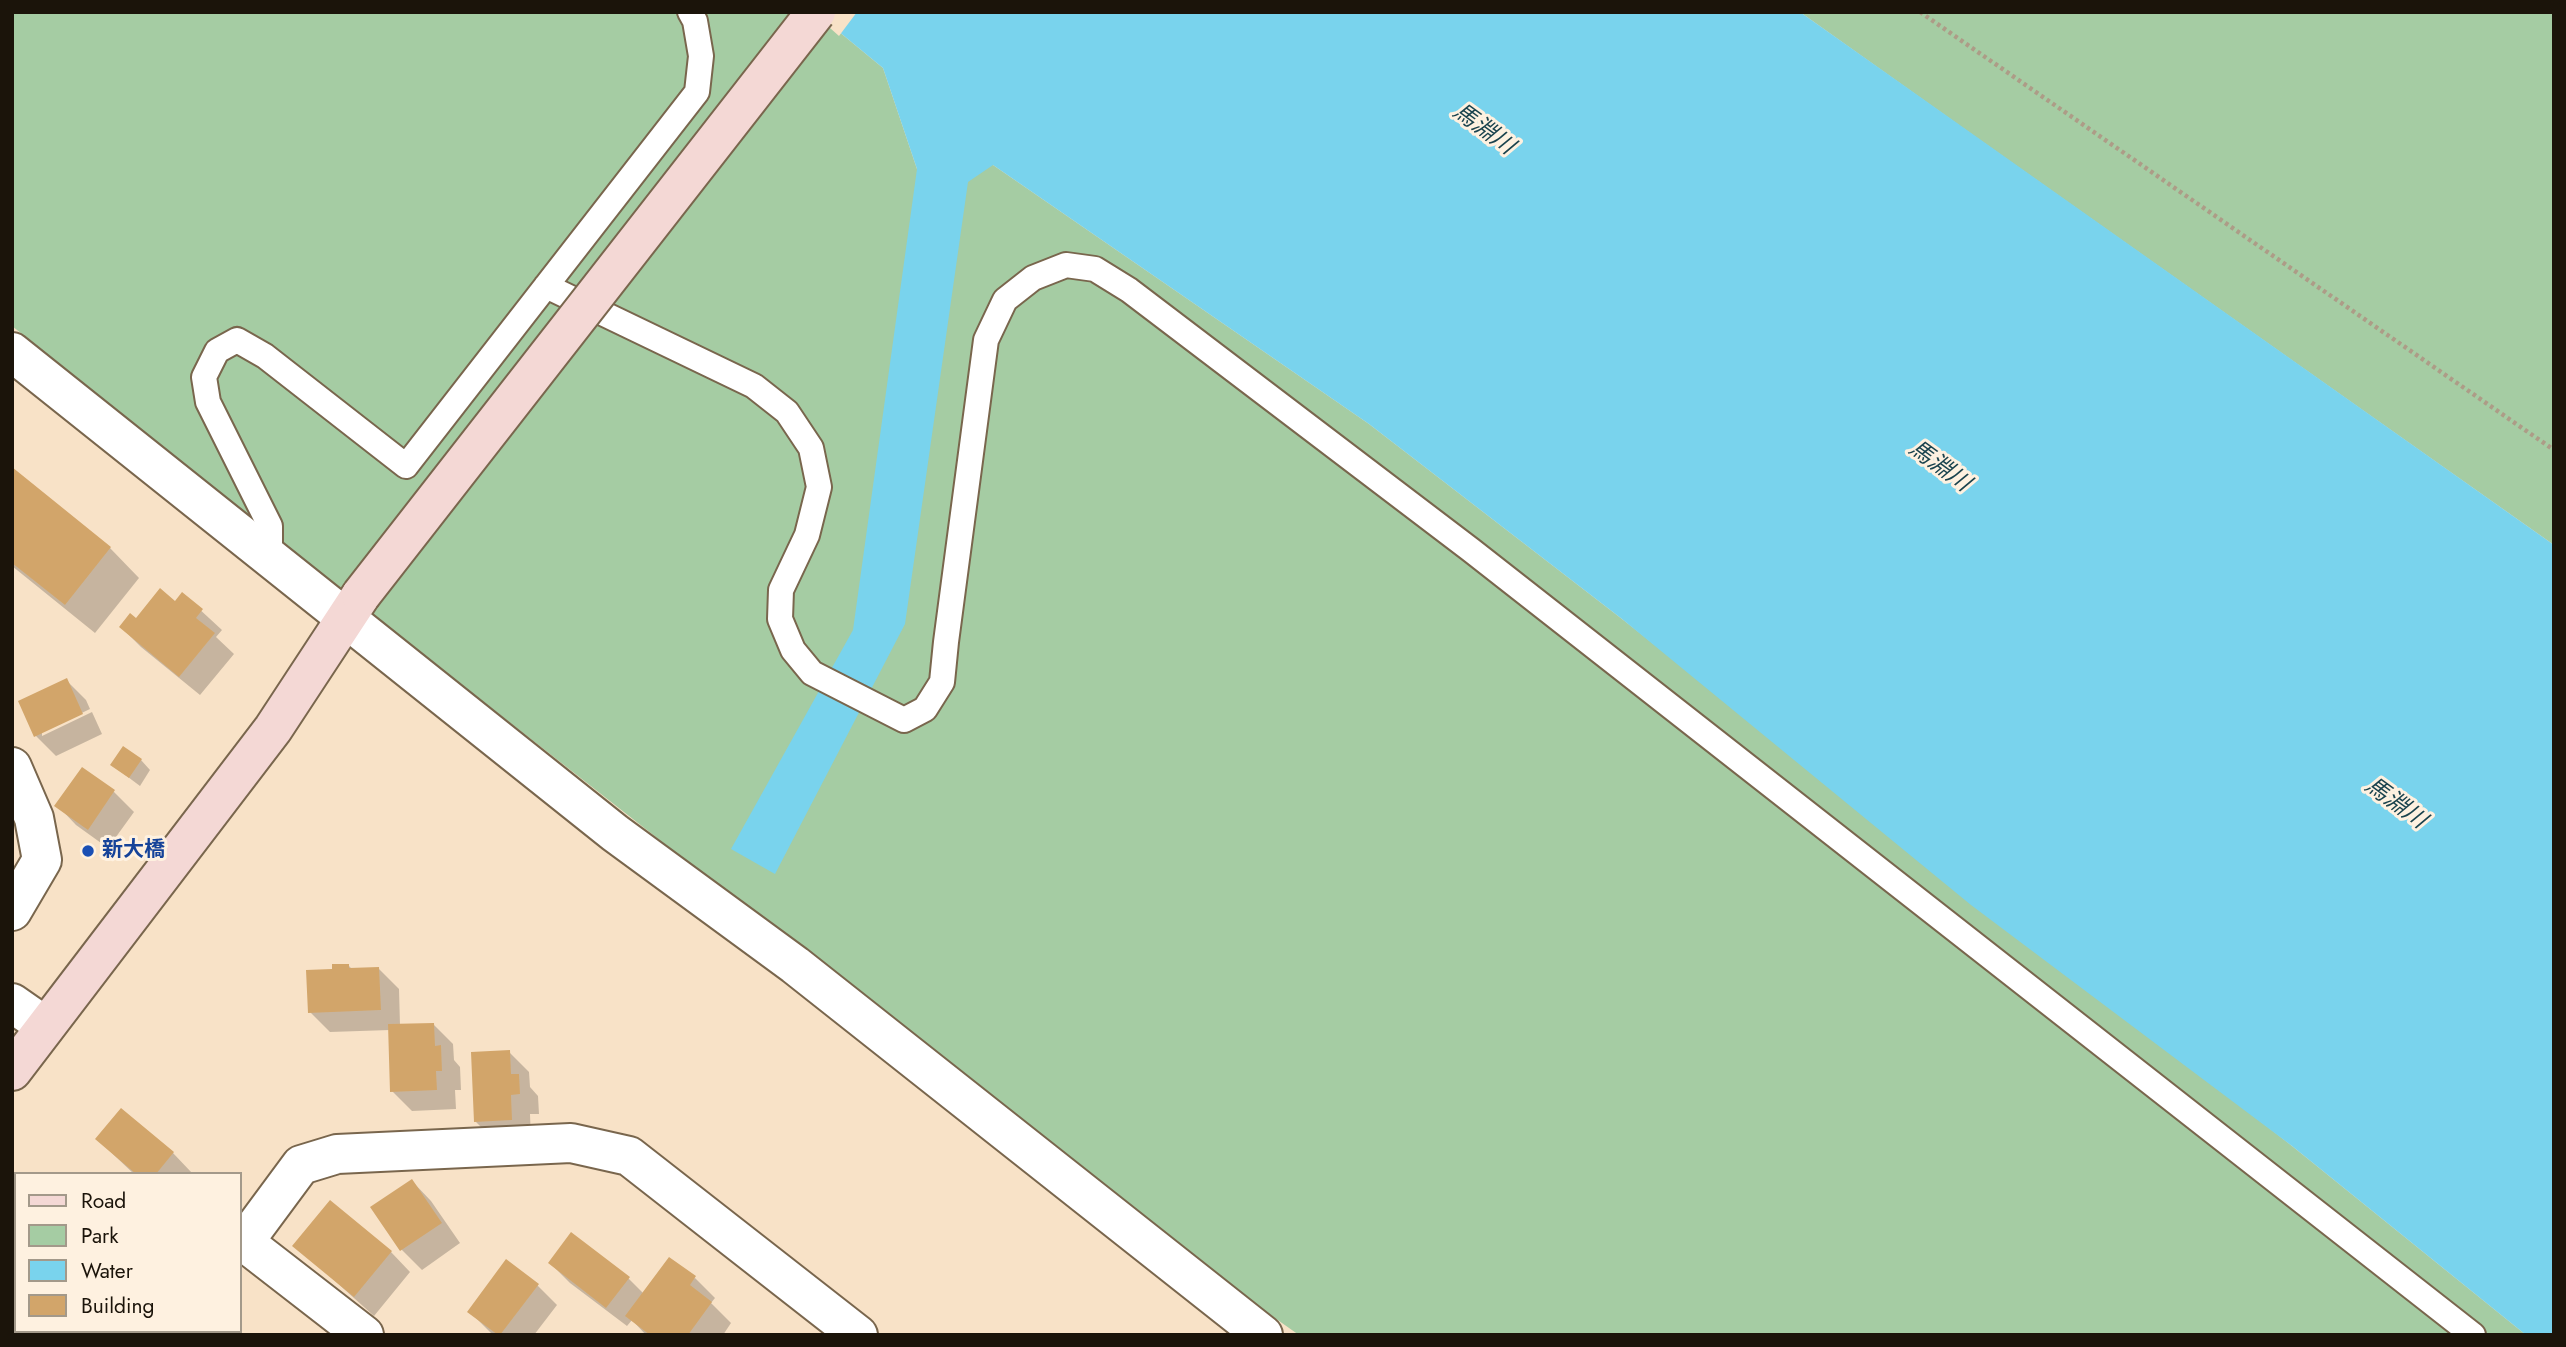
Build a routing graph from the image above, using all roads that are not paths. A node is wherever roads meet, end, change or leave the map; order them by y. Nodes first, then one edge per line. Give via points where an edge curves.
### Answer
1 (690, 12) edge
2 (816, 12) edge
3 (546, 285) junction
4 (12, 352) edge
5 (270, 559) junction
6 (353, 607) junction
7 (12, 767) edge
8 (12, 911) edge
9 (12, 1003) edge
10 (45, 1026) junction
11 (12, 1071) edge
12 (364, 1335) edge
13 (858, 1335) edge
14 (1263, 1335) edge
15 (2473, 1335) edge

1 - 3 lane via 701,56 697,92
2 - 6 street, bridge
3 - 5 lane via 406,466 265,356 237,340 217,351 204,377 208,402 270,526
3 - 15 lane via 754,386 787,412 811,448 819,487 807,535 781,590 780,619 793,650 812,673 904,720 925,709 943,682 986,340 1005,300 1033,278 1066,265 1095,269 1129,290 1471,550
4 - 5 street
5 - 6 street
6 - 10 street via 273,729
6 - 14 street via 615,833 795,965
7 - 8 street via 34,818 42,860
9 - 10 street
10 - 11 street
12 - 13 street via 244,1242 301,1165 337,1154 571,1143 629,1156

